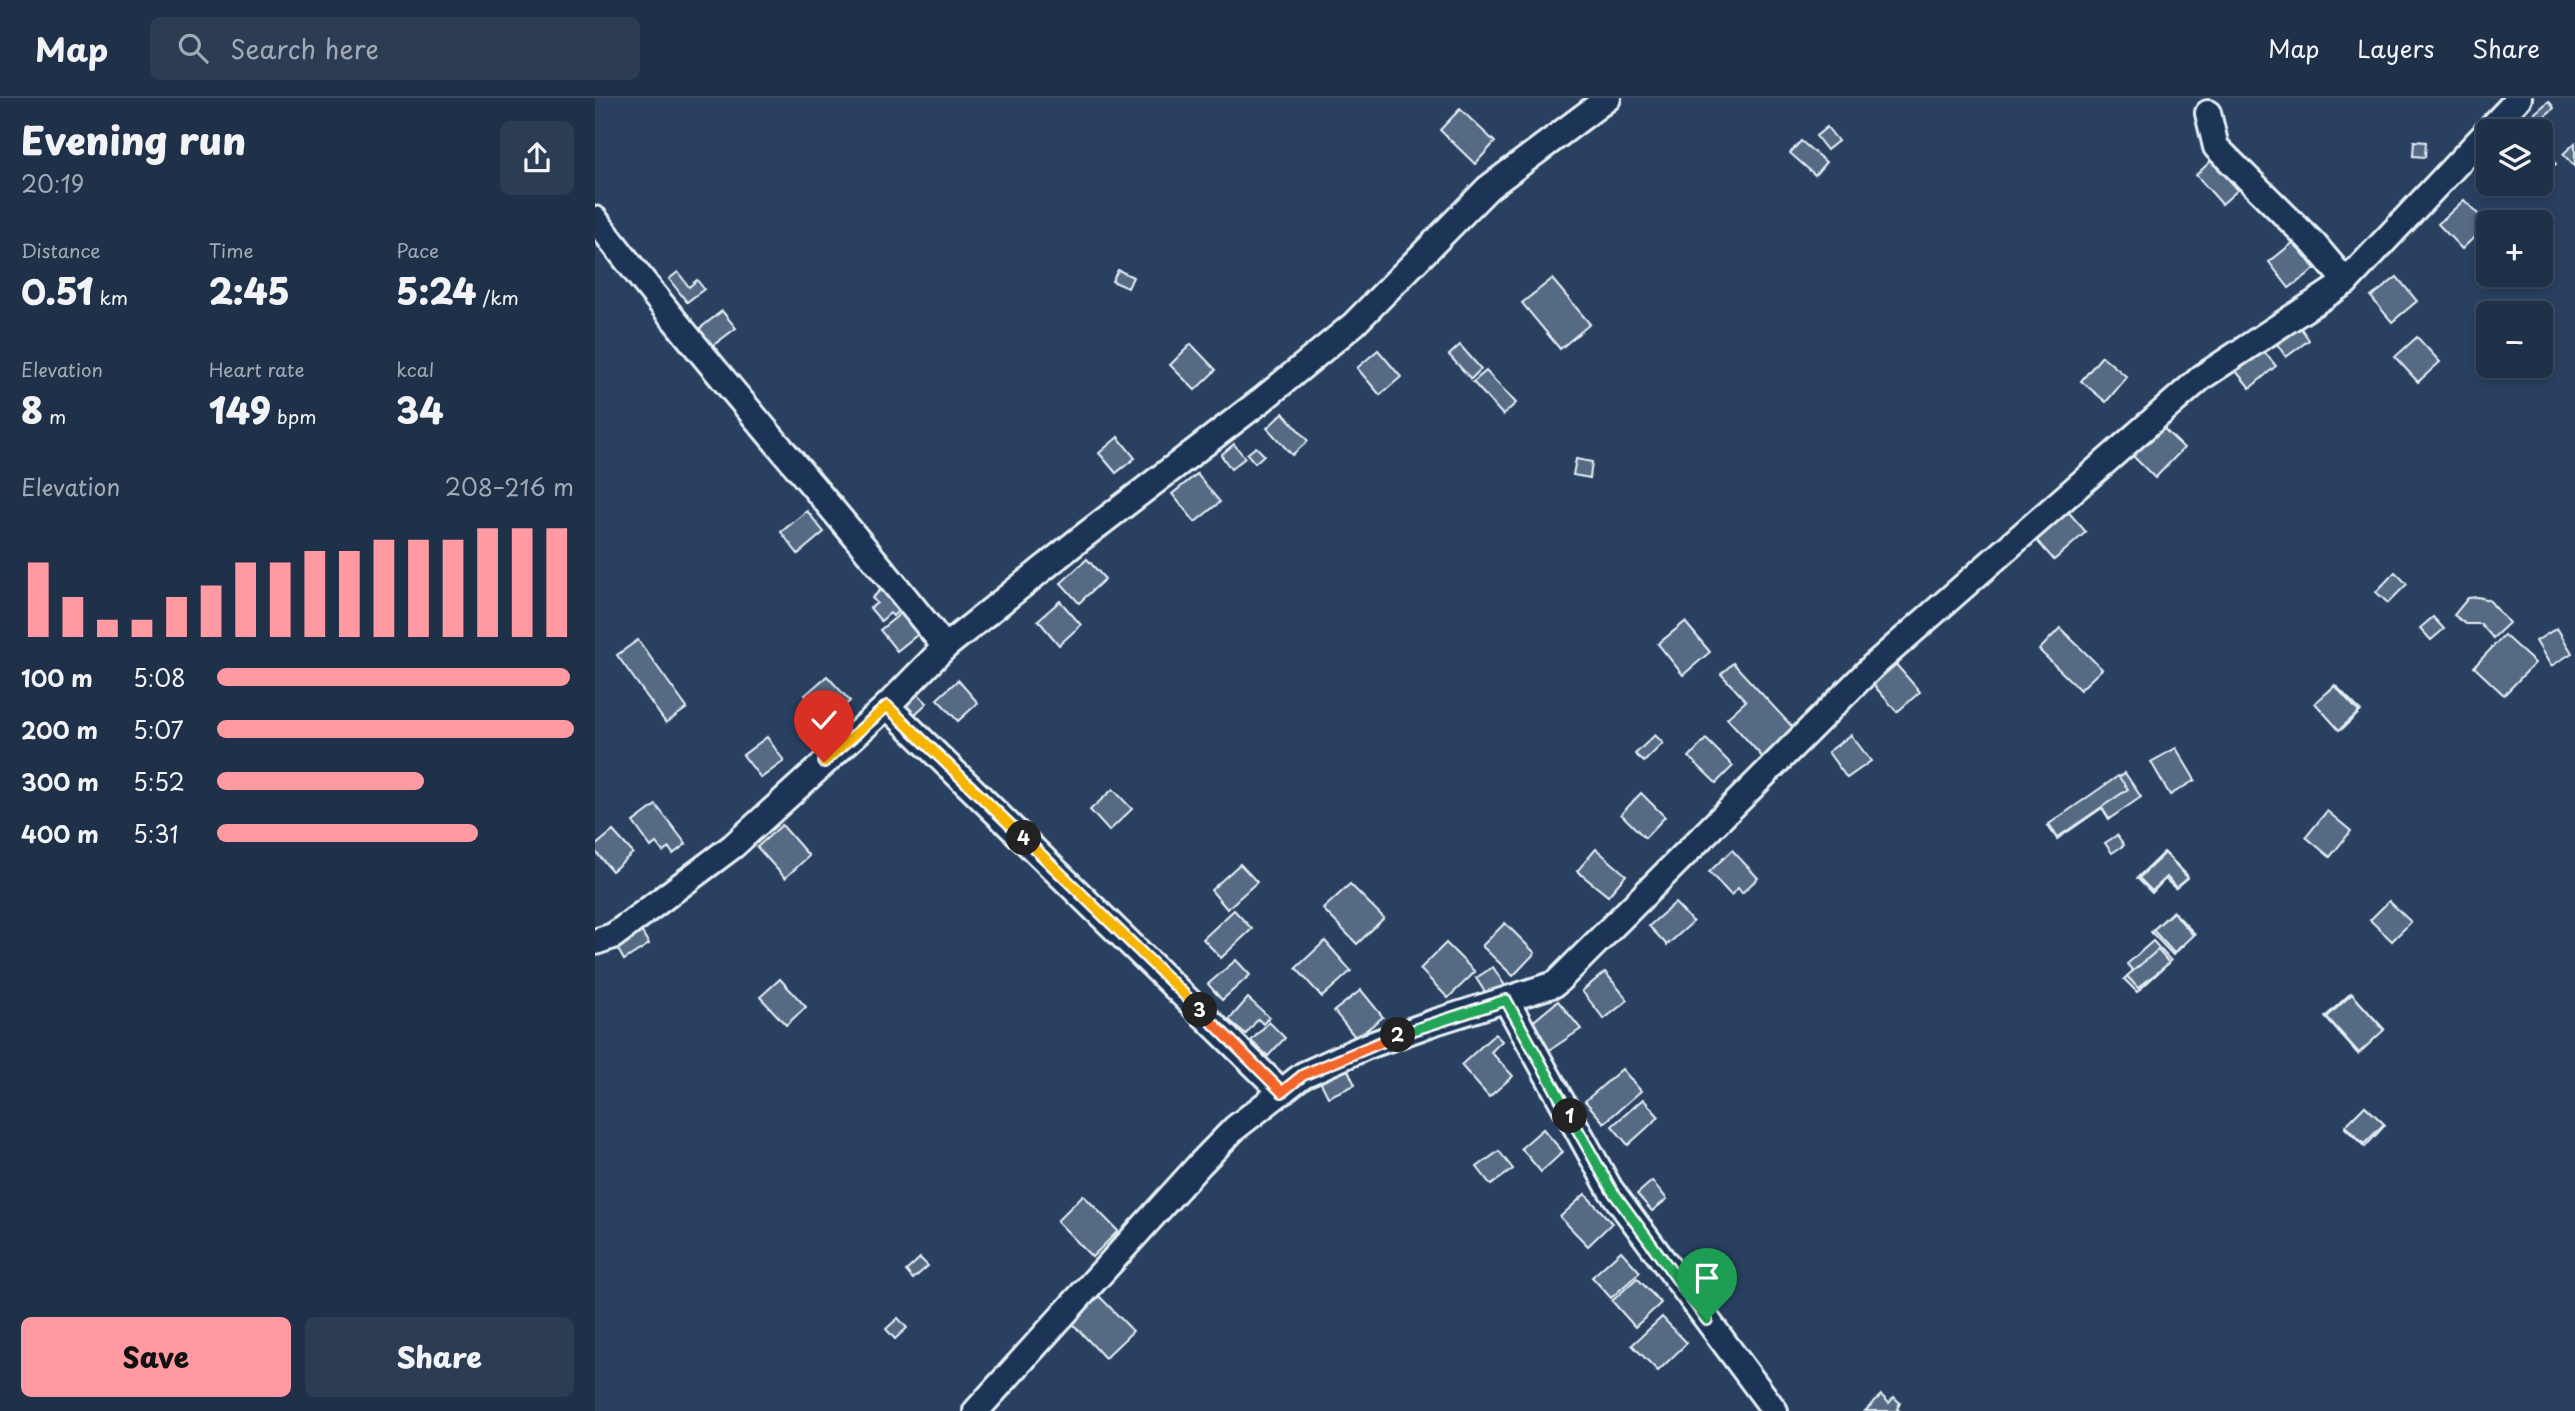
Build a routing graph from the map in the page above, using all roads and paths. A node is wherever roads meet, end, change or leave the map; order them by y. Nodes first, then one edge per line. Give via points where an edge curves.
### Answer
1 (1608, 98) edge
2 (2519, 98) edge
3 (2208, 113) dead end
4 (595, 219) edge
5 (2346, 282) junction
6 (945, 647) junction
7 (887, 706) junction
8 (595, 942) edge
9 (1506, 1000) junction
10 (1282, 1092) junction
11 (976, 1411) edge
12 (1775, 1411) edge

1 - 6 street via 1488,188 1354,324
2 - 5 street
3 - 5 street via 2217,147
4 - 6 street
5 - 9 street via 2202,377 1874,666 1555,984
6 - 7 street
7 - 8 street via 733,846 613,936
7 - 10 street
9 - 10 street via 1365,1047 1303,1075
9 - 12 street via 1611,1189
10 - 11 street via 1235,1128 1200,1164

